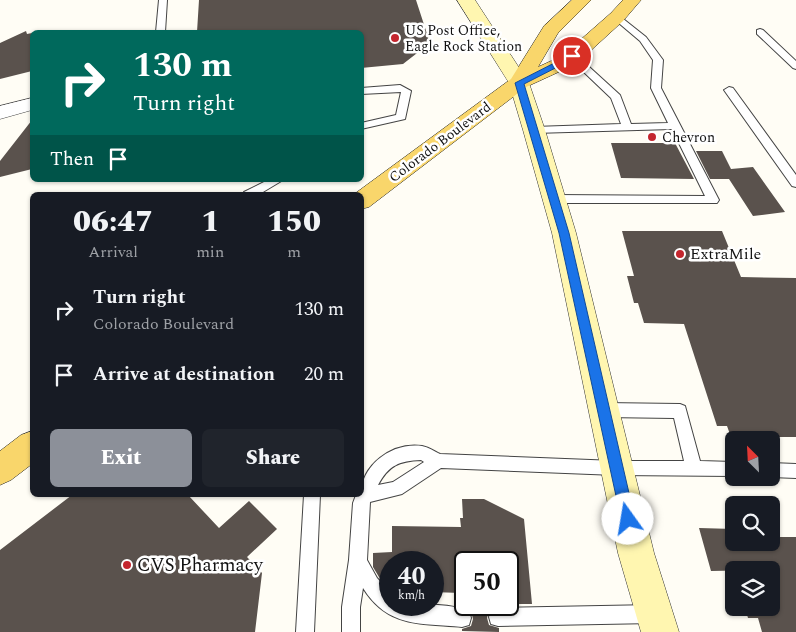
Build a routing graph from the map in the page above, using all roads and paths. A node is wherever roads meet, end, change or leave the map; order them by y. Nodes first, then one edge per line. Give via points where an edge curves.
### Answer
1 (163, 0) edge
2 (466, 0) edge
3 (582, 0) edge
4 (632, 0) edge
5 (617, 18) junction
6 (161, 30) edge
7 (760, 32) dead end
8 (572, 56) junction
9 (796, 66) edge
10 (519, 83) junction
11 (730, 90) dead end
12 (364, 91) edge
13 (30, 105) edge
14 (0, 113) edge
15 (364, 125) edge
16 (676, 126) junction
17 (627, 127) junction
18 (534, 130) junction
19 (273, 182) edge
20 (796, 183) edge
21 (254, 192) edge
22 (364, 199) edge
23 (554, 199) junction
24 (604, 410) junction
25 (30, 448) edge
26 (439, 461) junction
27 (616, 468) junction
28 (694, 468) junction
29 (725, 469) edge
30 (0, 470) edge
31 (780, 470) edge
32 (796, 471) edge
33 (365, 495) junction
34 (312, 497) edge
35 (358, 560) junction
36 (379, 595) edge
37 (442, 616) edge
38 (498, 617) dead end
39 (462, 618) dead end
40 (658, 623) edge
41 (305, 632) edge
42 (351, 632) edge

1 - 6 lane
2 - 10 main road
3 - 10 main road, Colorado Boulevard via 550,30
4 - 5 main road, Colorado Boulevard
5 - 8 main road, Colorado Boulevard
5 - 16 lane via 643,39 658,60 656,88
7 - 9 lane
8 - 10 main road, Colorado Boulevard
8 - 17 lane via 616,97
10 - 18 main road
10 - 22 main road, Colorado Boulevard
11 - 20 lane
12 - 15 lane via 400,88 406,91 401,117
13 - 14 street
16 - 17 lane
16 - 23 lane via 713,200
17 - 18 lane
18 - 23 main road
19 - 21 lane
23 - 24 main road
24 - 27 main road
24 - 28 lane via 680,411
25 - 30 main road
26 - 27 lane
26 - 33 lane via 396,489
26 - 33 lane via 422,453 403,454 388,460 373,477
27 - 28 lane
27 - 40 main road via 636,552
28 - 29 lane
31 - 32 lane
33 - 35 lane via 361,504
34 - 41 lane
35 - 36 lane via 366,580
35 - 42 lane via 350,607
37 - 39 lane
38 - 40 lane

